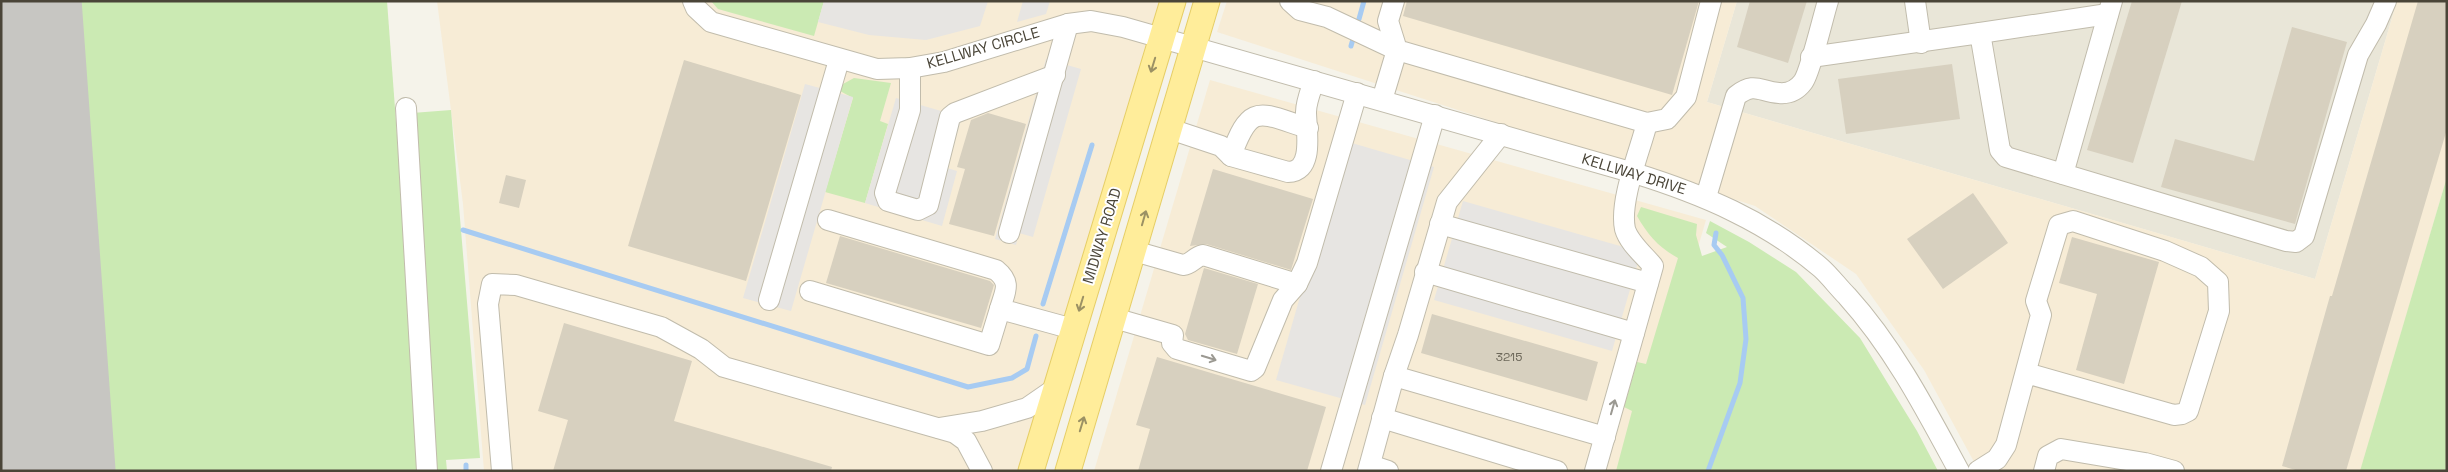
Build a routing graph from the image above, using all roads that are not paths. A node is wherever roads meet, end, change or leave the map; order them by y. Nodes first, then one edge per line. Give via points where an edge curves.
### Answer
1 (693, 1) edge
2 (1172, 1) edge
3 (1207, 1) edge
4 (1290, 1) edge
5 (1394, 1) edge
6 (1711, 1) edge
7 (1828, 1) edge
8 (1915, 1) edge
9 (2380, 3) edge
10 (2110, 8) edge
11 (1330, 9) edge
12 (1068, 24) junction
13 (1980, 33) junction
14 (1161, 37) junction
15 (1921, 43) junction
16 (1195, 47) junction
17 (1397, 50) junction
18 (1811, 57) junction
19 (839, 60) junction
20 (910, 68) junction
21 (1055, 75) junction
22 (1314, 81) junction
23 (1357, 93) junction
24 (1382, 100) junction
25 (406, 108) dead end
26 (1435, 115) junction
27 (1648, 123) junction
28 (1308, 128) junction
29 (1170, 129) junction
30 (1501, 134) junction
31 (1231, 156) junction
32 (1634, 173) junction
33 (2063, 174) junction
34 (1706, 197) junction
35 (828, 220) dead end
36 (1440, 224) junction
37 (1009, 233) dead end
38 (1134, 251) junction
39 (1426, 272) junction
40 (1297, 284) junction
41 (1648, 284) junction
42 (810, 291) dead end
43 (769, 300) dead end
44 (1000, 309) junction
45 (1114, 318) junction
46 (1073, 329) junction
47 (1634, 333) junction
48 (2026, 373) junction
49 (1394, 376) junction
50 (1056, 388) junction
51 (1382, 418) junction
52 (939, 428) junction
53 (1605, 438) junction
54 (1375, 469) edge
55 (427, 471) edge
56 (502, 471) edge
57 (982, 471) edge
58 (1031, 471) edge
59 (1068, 471) edge
60 (1331, 471) edge
61 (1557, 471) edge
62 (1595, 471) edge
63 (1959, 471) edge
64 (1978, 471) edge
65 (2044, 471) edge
66 (2174, 471) edge

1 - 19 street, KELLWAY CIRCLE via 712,22
2 - 14 main road, MIDWAY ROAD
3 - 16 main road
4 - 11 street via 1300,10
5 - 17 street via 1388,21
6 - 27 street via 1686,97 1667,119
7 - 18 street
8 - 15 street
9 - 33 street via 2376,24 2358,55 2304,236 2296,242
10 - 13 street
10 - 33 street
11 - 17 street
12 - 14 street, KELLWAY CIRCLE via 1091,21
12 - 20 street, KELLWAY CIRCLE via 944,62
12 - 21 street
13 - 15 street
13 - 33 street via 2000,150 2006,157
14 - 16 street, KELLWAY CIRCLE
14 -> 46 main road, MIDWAY ROAD
15 - 18 street
16 - 22 street, KELLWAY DRIVE
16 - 29 main road
17 - 24 street
17 - 27 street
18 - 34 street via 1804,81 1793,91 1779,93 1760,88 1746,89 1736,96
19 - 20 street, KELLWAY CIRCLE via 877,69
19 - 43 street
20 - 21 street via 910,110 884,193 888,201 918,210 928,205 950,117
21 - 37 street
22 - 23 street, KELLWAY DRIVE
22 - 28 street via 1306,110
23 - 24 street, KELLWAY DRIVE
23 - 40 street via 1307,263
24 - 26 street, KELLWAY DRIVE
25 - 55 street
26 - 30 street, KELLWAY DRIVE
26 - 60 street
27 - 32 street
28 - 31 street via 1264,115 1254,117 1247,120 1240,130
28 - 31 street via 1306,151 1296,172
29 - 31 street via 1221,146
38 -> 29 main road
30 - 32 street, KELLWAY DRIVE
30 - 36 street via 1447,202
32 - 34 street, KELLWAY DRIVE
32 - 41 street via 1624,203 1626,229 1653,266
34 - 63 street, KELLWAY DRIVE via 1754,221 1822,269 1895,357
35 - 44 street via 996,270 1005,278 1007,285
36 - 39 street
36 - 41 street
38 - 40 street via 1183,265 1195,256 1203,255
38 - 45 main road
39 - 47 street
39 - 49 street
45 -> 40 street via 1173,336 1172,343 1177,348 1251,370 1258,365 1283,300
41 - 47 street
42 - 44 street via 989,344
44 - 46 street
59 -> 45 main road
46 - 50 main road, MIDWAY ROAD
53 -> 47 street
48 - 48 street via 2041,315 2036,301 2059,225 2074,221 2165,251 2201,267 2218,282 2219,311 2188,410 2182,414 2174,415
48 - 64 street via 2006,445 1997,459
49 - 51 street
49 - 53 street
50 - 52 street via 1027,408 982,421
50 - 58 main road, MIDWAY ROAD
51 - 54 street
51 - 61 street
52 - 56 street via 724,367 701,349 661,327 516,285 492,284 488,304
52 - 57 street via 966,441
53 - 62 street
65 - 66 street via 2048,456 2061,449 2146,463

